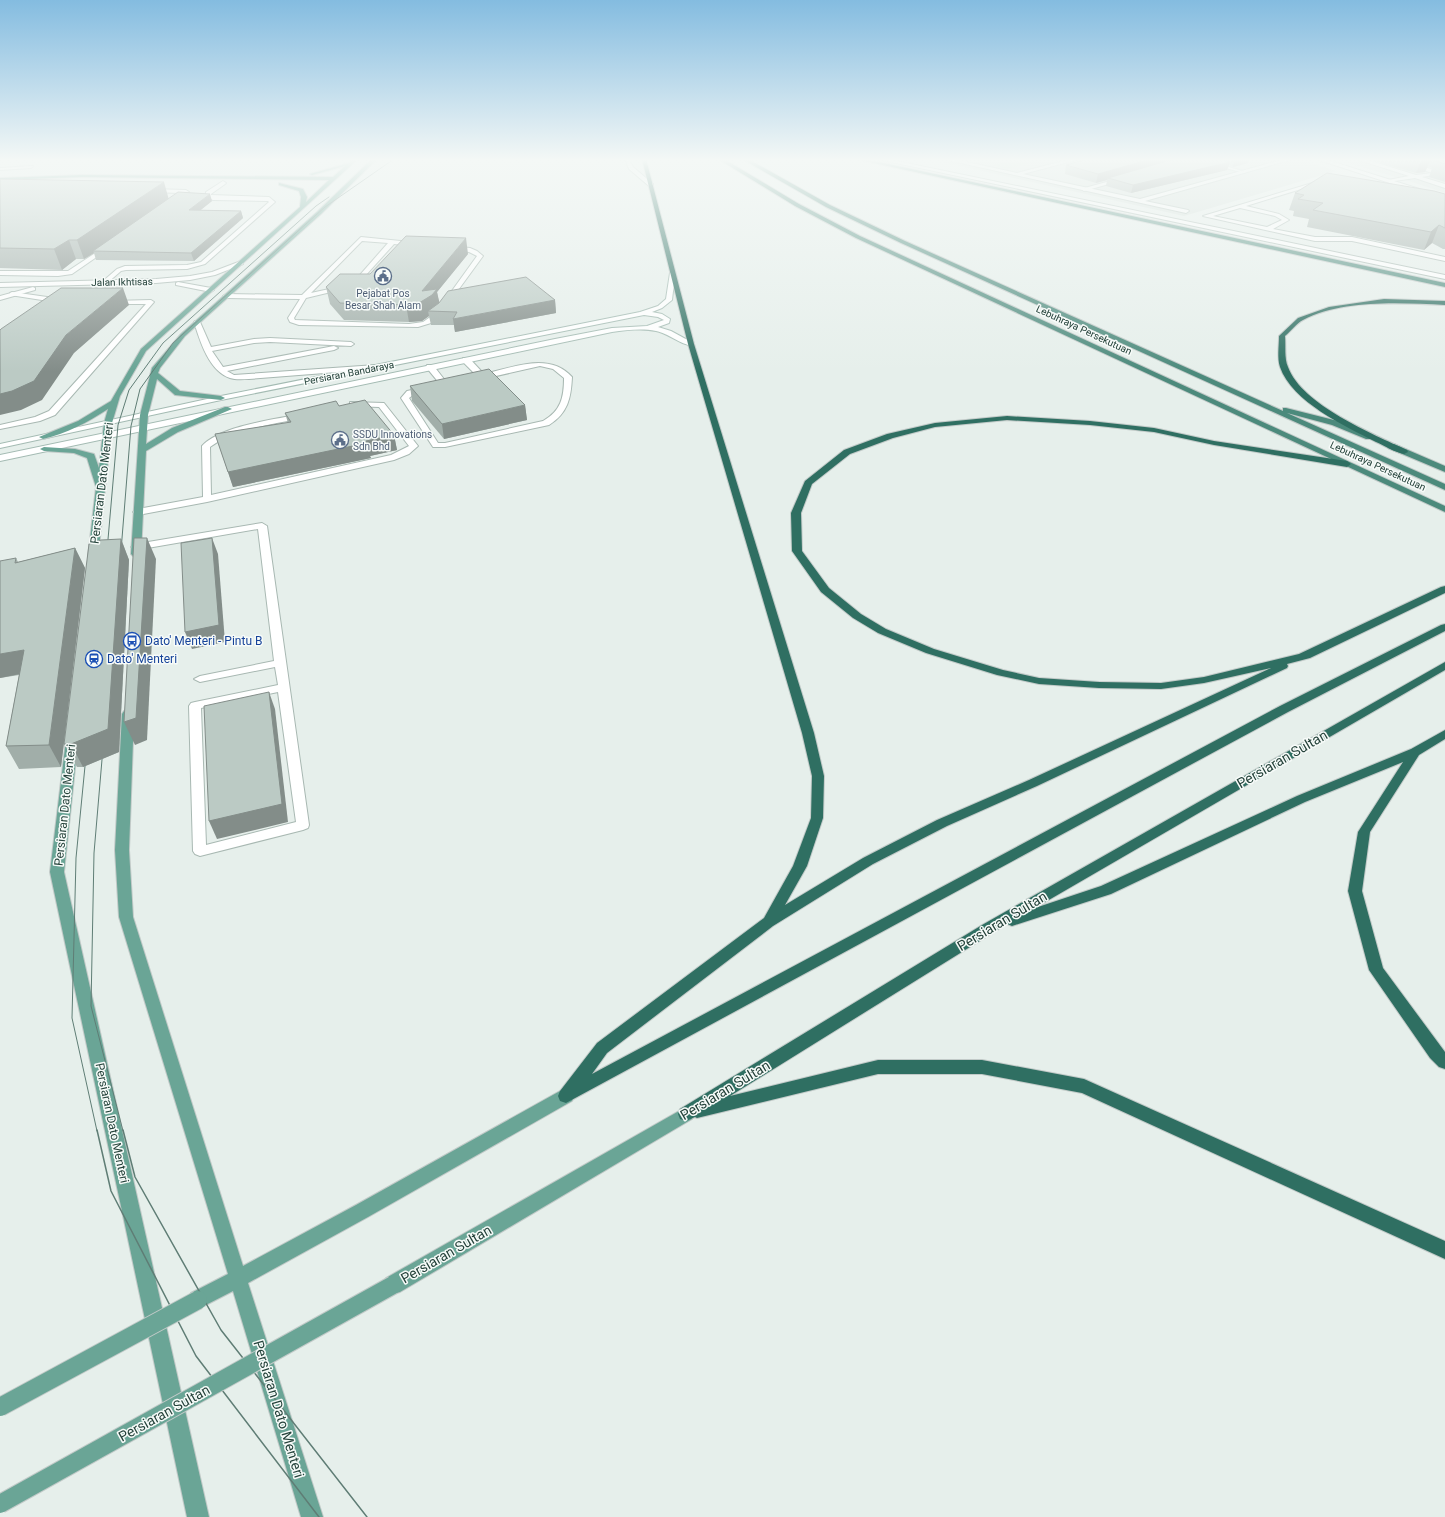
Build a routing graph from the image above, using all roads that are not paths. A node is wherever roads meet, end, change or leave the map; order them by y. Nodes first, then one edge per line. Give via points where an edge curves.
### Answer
1 (241, 230) edge
2 (277, 230) edge
3 (297, 230) edge
4 (662, 230) edge
5 (844, 230) edge
6 (877, 230) edge
7 (1187, 230) edge
8 (1218, 230) edge
9 (1272, 230) edge
10 (1243, 235) junction
11 (393, 242) junction
12 (112, 245) edge
13 (1263, 246) junction
14 (1445, 259) edge
15 (241, 263) junction
16 (0, 273) edge
17 (58, 274) junction
18 (672, 274) junction
19 (1445, 277) edge
20 (156, 282) junction
21 (74, 283) junction
22 (104, 283) junction
23 (0, 285) edge
24 (1445, 285) edge
25 (210, 290) junction
26 (12, 294) junction
27 (226, 296) junction
28 (304, 297) junction
29 (0, 298) edge
30 (61, 302) edge
31 (106, 302) edge
32 (1445, 303) edge
33 (642, 314) junction
34 (197, 322) junction
35 (648, 328) junction
36 (691, 344) junction
37 (208, 350) junction
38 (466, 360) junction
39 (380, 366) junction
40 (430, 367) junction
41 (221, 370) junction
42 (154, 372) junction
43 (482, 377) junction
44 (445, 385) junction
45 (221, 398) junction
46 (1252, 401) junction
47 (114, 402) junction
48 (345, 406) edge
49 (228, 409) junction
50 (308, 414) edge
51 (144, 415) junction
52 (108, 423) junction
53 (0, 426) edge
54 (143, 428) junction
55 (106, 436) junction
56 (44, 437) junction
57 (0, 446) edge
58 (44, 449) junction
59 (141, 451) junction
60 (1404, 452) junction
61 (0, 458) edge
62 (1346, 464) junction
63 (1445, 469) edge
64 (1445, 487) edge
65 (101, 490) junction
66 (207, 499) junction
67 (1445, 509) edge
68 (138, 512) junction
69 (136, 547) junction
70 (135, 571) edge
71 (91, 574) edge
72 (1445, 589) edge
73 (1445, 627) edge
74 (1306, 656) junction
75 (280, 663) junction
76 (1445, 665) edge
77 (200, 679) dead end
78 (284, 687) junction
79 (129, 703) edge
80 (73, 729) edge
81 (1445, 734) edge
82 (1415, 752) junction
83 (768, 922) junction
84 (987, 929) junction
85 (1445, 1062) edge
86 (566, 1096) junction
87 (686, 1114) junction
88 (1445, 1250) edge
89 (0, 1407) edge
90 (0, 1504) edge
91 (198, 1517) edge
92 (312, 1517) edge

1 - 22 street via 203,263 187,267 126,268 119,270
2 - 15 main road, Persiaran Dato Menteri
3 - 27 main road
4 - 18 highway
5 - 62 highway, Lebuhraya Persekutuan
6 - 46 highway, Lebuhraya Persekutuan
7 - 13 highway
8 - 10 street
9 - 14 street via 1315,239 1352,239
10 - 13 street
10 - 19 street
11 - 28 street via 354,285
11 - 28 street via 359,240
11 - 28 street via 470,250 480,256 430,323 409,326 292,321 291,318
12 - 17 street via 74,271
13 - 24 highway
15 - 20 street, Jalan Ikhtisas via 213,274
15 - 25 main road, Persiaran Dato Menteri
16 - 17 street
17 - 21 street
18 - 33 street, Persiaran Bandaraya via 669,300 660,307
18 - 36 highway
20 - 22 street, Jalan Ikhtisas
20 - 25 street via 190,285
21 - 22 street, Jalan Ikhtisas
21 - 23 street, Jalan Ikhtisas
21 - 26 street
25 - 47 main road, Persiaran Dato Menteri via 143,350
26 - 29 street
26 - 30 street
27 - 28 street
27 - 34 main road
31 - 53 street via 151,302 52,413 37,419
32 - 60 highway via 1384,302 1331,308 1300,319 1282,336 1284,367 1297,388 1317,405 1348,424
33 - 35 street via 660,315 667,319 663,324
33 - 39 street, Persiaran Bandaraya
34 - 37 street
34 - 42 main road via 183,335
35 - 36 street, Persiaran Bandaraya via 668,332
35 - 38 street, Persiaran Bandaraya via 625,329
36 - 83 highway via 808,733 818,776 817,818 800,866
37 - 41 street
37 - 41 street via 270,340 351,344
38 - 40 street, Persiaran Bandaraya
38 - 43 street
39 - 41 street via 249,377 233,377
39 - 45 street, Persiaran Bandaraya
40 - 44 street
40 - 49 street, Persiaran Bandaraya
42 - 45 main road via 178,393
42 - 51 main road
43 - 44 street
43 - 44 street via 549,364 557,367 568,378 568,399 556,418 546,423 446,446 436,445 405,398 410,393
45 - 51 street, Persiaran Bandaraya
46 - 60 highway via 1335,423
46 - 64 highway, Lebuhraya Persekutuan
47 - 52 main road, Persiaran Dato Menteri
47 - 56 main road via 81,423
48 - 66 street via 381,405 414,446 394,457
49 - 54 street, Persiaran Bandaraya
49 - 59 main road via 175,430
50 - 66 street via 233,432 212,440 206,446
51 - 52 street, Persiaran Bandaraya
51 - 54 main road
52 - 55 main road, Persiaran Dato Menteri
52 - 56 street, Persiaran Bandaraya
54 - 55 street, Persiaran Bandaraya
54 - 59 main road
55 - 58 street, Persiaran Bandaraya
55 - 65 main road, Persiaran Dato Menteri
56 - 57 street, Persiaran Bandaraya
58 - 61 street, Persiaran Bandaraya
58 - 65 main road via 75,451 91,456
59 - 68 main road
60 - 63 highway
62 - 67 highway, Lebuhraya Persekutuan
62 - 74 highway via 1214,443 1154,430 1090,422 999,419 935,425 890,436 847,452 808,483 796,513 797,551 824,590 857,616 882,631 930,651 1001,674 1046,682 1099,686 1161,686 1204,680
65 - 71 main road, Persiaran Dato Menteri
66 - 68 street
68 - 69 main road
69 - 70 main road
69 - 75 street via 262,526
72 - 74 highway
73 - 86 highway via 1284,709
74 - 83 highway via 942,823 868,861
75 - 77 street
75 - 78 street
76 - 84 highway, Persiaran Sultan
78 - 78 street via 303,825 200,851 195,706
79 - 92 main road, Persiaran Dato Menteri via 122,850 126,917
80 - 91 main road, Persiaran Dato Menteri via 57,872
81 - 82 highway
82 - 84 highway via 1301,799 1106,890
82 - 85 highway via 1364,832 1355,891 1376,970
83 - 86 highway via 602,1048
84 - 87 highway, Persiaran Sultan
86 - 89 main road, bridge via 362,1211
87 - 88 highway via 878,1067 982,1067 1084,1086
87 - 90 main road, Persiaran Sultan, bridge via 393,1285

